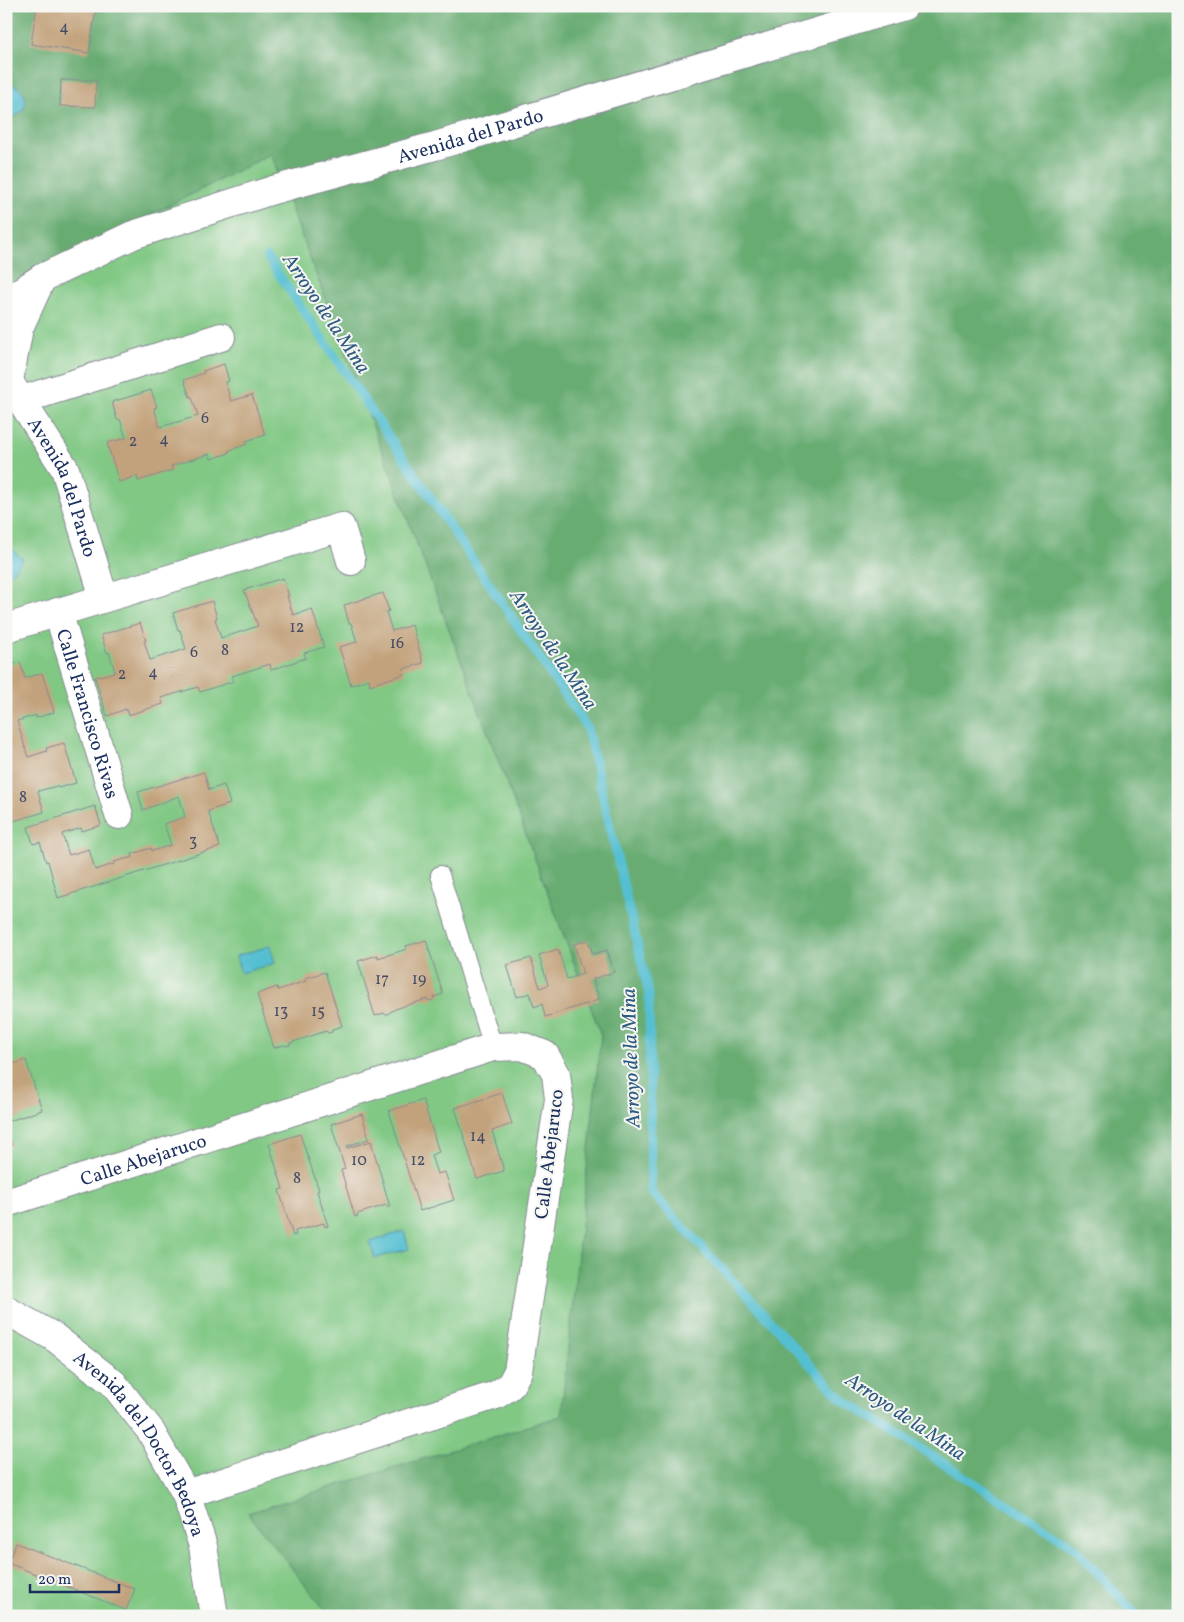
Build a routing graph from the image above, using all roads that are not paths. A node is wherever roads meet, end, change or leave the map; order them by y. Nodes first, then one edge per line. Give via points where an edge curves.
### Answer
1 (904, 6) edge
2 (42, 278) junction
3 (6, 301) edge
4 (221, 337) dead end
5 (11, 385) edge
6 (351, 561) dead end
7 (104, 598) junction
8 (58, 612) junction
9 (6, 628) edge
10 (118, 815) dead end
11 (440, 875) dead end
12 (493, 1048) junction
13 (6, 1203) edge
14 (6, 1310) edge
15 (186, 1494) junction
16 (214, 1616) edge

1 - 2 street, Avenida del Pardo via 454,140 273,190 133,236
2 - 3 street, Avenida del Pardo
2 - 5 street via 19,328
4 - 5 street
5 - 7 street, Avenida del Pardo via 65,469
6 - 7 street via 341,527
7 - 8 street
8 - 9 street
8 - 10 street, Calle Francisco Rivas
11 - 12 lane
12 - 13 street, Calle Abejaruco
12 - 15 street, Calle Abejaruco via 522,1046 545,1055 556,1074 558,1099 518,1371 510,1386 496,1395
14 - 15 street, Avenida del Doctor Bedoya via 54,1337 113,1383 150,1430
15 - 16 street, Avenida del Doctor Bedoya via 203,1546

